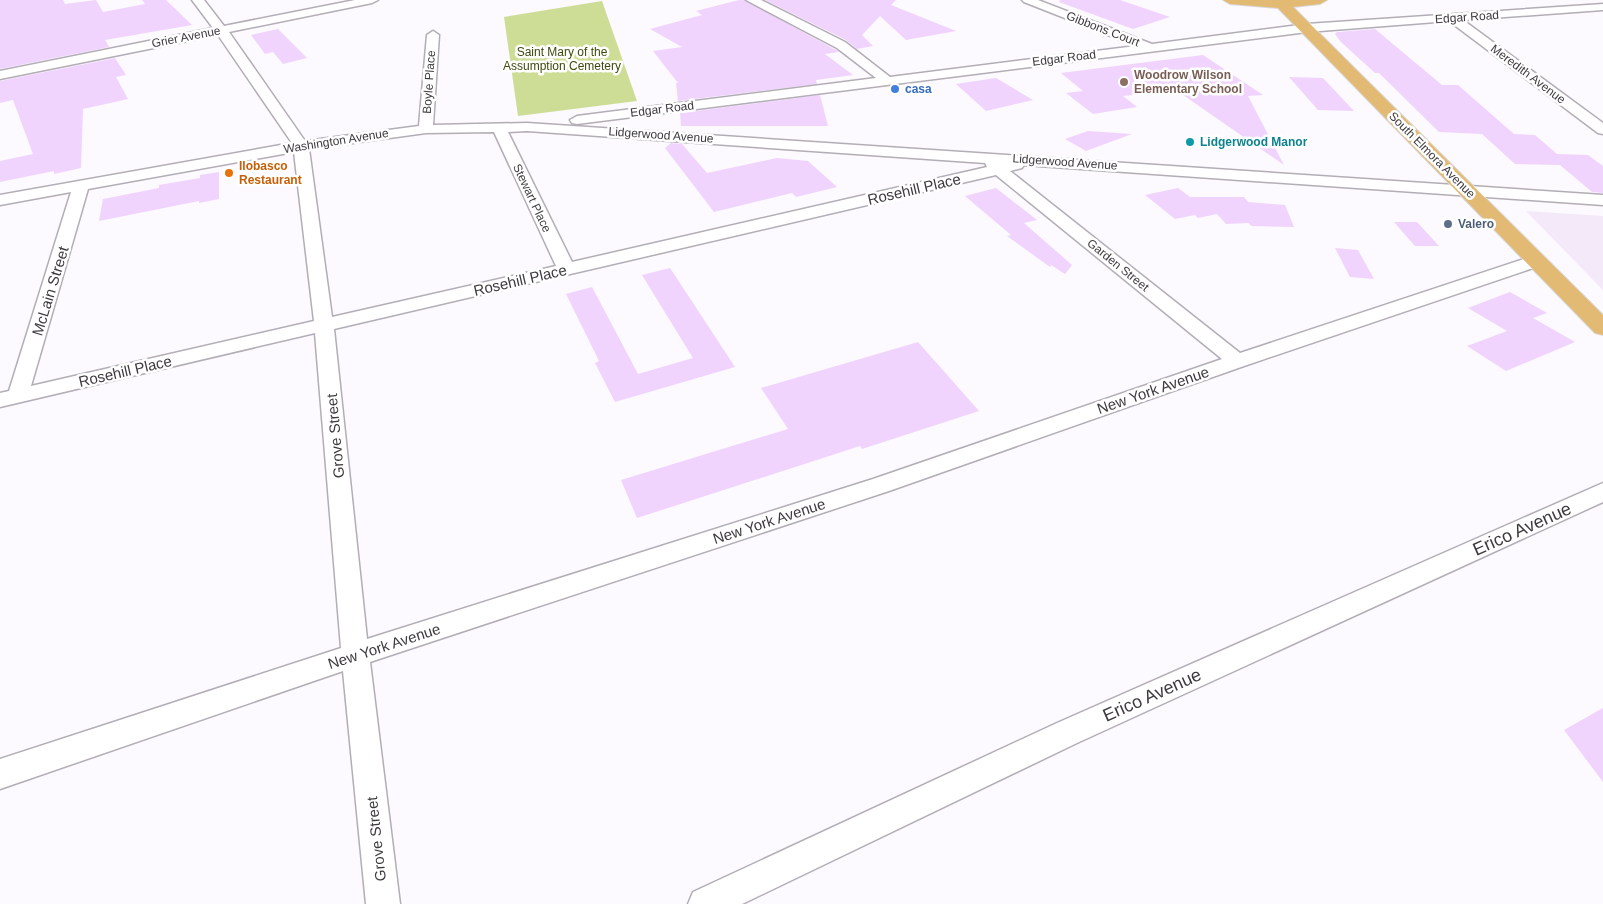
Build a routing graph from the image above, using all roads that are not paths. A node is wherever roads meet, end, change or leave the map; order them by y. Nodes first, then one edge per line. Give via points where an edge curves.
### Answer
1 (198, 0) edge
2 (372, 0) edge
3 (752, 0) edge
4 (1028, 0) edge
5 (1230, 0) edge
6 (1320, 0) edge
7 (1542, 0) edge
8 (1282, 4) junction
9 (1558, 10) junction
10 (1602, 13) edge
11 (1452, 18) junction
12 (1307, 28) junction
13 (220, 30) junction
14 (433, 35) dead end
15 (1150, 47) junction
16 (0, 75) edge
17 (886, 80) junction
18 (527, 126) junction
19 (499, 127) junction
20 (426, 129) junction
21 (1603, 130) edge
22 (301, 146) junction
23 (981, 156) junction
24 (1039, 160) junction
25 (999, 170) junction
26 (81, 185) junction
27 (1468, 191) junction
28 (0, 200) edge
29 (1603, 200) edge
30 (1536, 261) junction
31 (566, 270) junction
32 (324, 325) junction
33 (1603, 328) edge
34 (1237, 361) junction
35 (9, 398) edge
36 (1603, 492) edge
37 (355, 655) junction
38 (0, 774) edge
39 (383, 904) edge
40 (705, 904) edge

1 - 13 street, Grove Street
2 - 13 street, Grier Avenue
3 - 17 street via 842,45
4 - 15 street, Gibbons Court
5 - 8 main road
6 - 8 main road
7 - 9 street
8 - 12 main road, South Elmora Avenue
9 - 10 street, Edgar Road via 1583,8
9 - 11 street, Edgar Road
11 - 12 street, Edgar Road
11 - 21 street, Meredith Avenue
12 - 15 street, Edgar Road
12 - 27 main road, South Elmora Avenue
13 - 16 street, Grier Avenue
13 - 22 street, Grove Street
14 - 20 street, Boyle Place
15 - 17 street, Edgar Road
17 - 18 street, Edgar Road
18 - 19 street, Washington Avenue
18 - 23 street, Lidgerwood Avenue
19 - 20 street, Washington Avenue
19 - 31 street, Stewart Place
20 - 22 street, Washington Avenue
22 - 26 street, Washington Avenue
22 - 32 street, Grove Street
23 - 24 street, Lidgerwood Avenue
23 - 25 street, Garden Street
24 - 25 street, Rosehill Place
24 - 27 street, Lidgerwood Avenue
25 - 31 street, Rosehill Place
25 - 34 street, Garden Street
26 - 28 street, Washington Avenue
26 - 35 street, McLain Street
27 - 29 street, Lidgerwood Avenue
27 - 30 main road, South Elmora Avenue
30 - 33 main road, South Elmora Avenue
30 - 34 street, New York Avenue
31 - 32 street, Rosehill Place
32 - 35 street, Rosehill Place
32 - 37 street, Grove Street
34 - 37 street, New York Avenue via 881,485
36 - 40 street, Erico Avenue via 1067,733
37 - 38 street, New York Avenue
37 - 39 street, Grove Street

